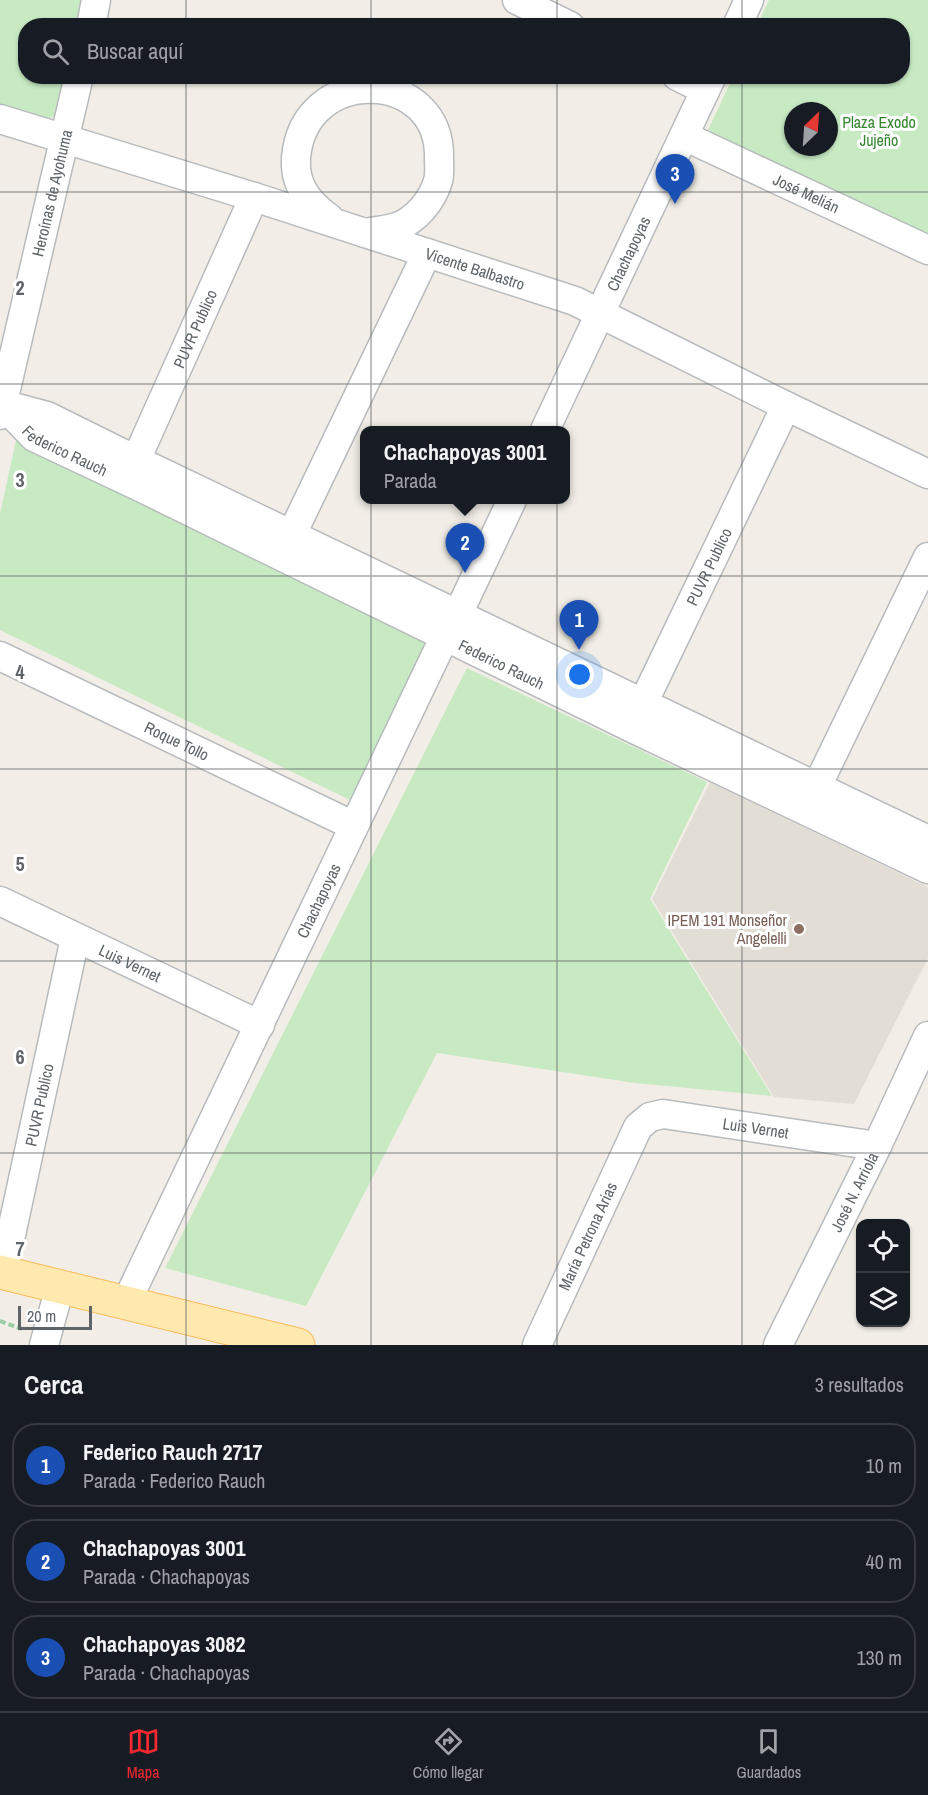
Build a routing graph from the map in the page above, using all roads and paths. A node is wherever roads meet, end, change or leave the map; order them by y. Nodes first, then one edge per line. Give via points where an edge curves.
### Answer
1 (96, 0) edge
2 (517, 0) edge
3 (749, 0) edge
4 (93, 18) edge
5 (554, 18) edge
6 (741, 18) edge
7 (77, 84) edge
8 (708, 84) edge
9 (0, 119) edge
10 (684, 136) junction
11 (65, 140) junction
12 (254, 197) junction
13 (338, 224) junction
14 (365, 233) junction
15 (928, 250) edge
16 (427, 253) junction
17 (602, 314) junction
18 (786, 406) junction
19 (1, 407) edge
20 (548, 426) edge
21 (136, 460) junction
22 (928, 474) edge
23 (510, 504) edge
24 (292, 534) junction
25 (928, 557) edge
26 (451, 625) junction
27 (0, 656) edge
28 (637, 716) junction
29 (811, 799) junction
30 (354, 826) junction
31 (928, 840) edge
32 (928, 869) edge
33 (0, 901) edge
34 (75, 938) junction
35 (260, 1025) junction
36 (928, 1036) edge
37 (639, 1127) joint
38 (877, 1146) junction
39 (1, 1272) edge
40 (60, 1287) junction
41 (126, 1303) junction
42 (44, 1345) edge
43 (298, 1345) edge
44 (537, 1345) edge
45 (778, 1345) edge

1 - 4 street
2 - 5 street
3 - 6 street
7 - 11 street, Heroínas de Ayohuma
8 - 10 street, Chachapoyas
9 - 11 street, Vicente Balbastro
10 - 15 street, José Melián
10 - 17 street, Chachapoyas
11 - 12 street, Vicente Balbastro
11 - 19 street, Heroínas de Ayohuma
12 - 13 street, Vicente Balbastro
12 - 21 street, PUVR Publico
13 - 14 street, Vicente Balbastro
13 - 14 street via 312,206 302,190 297,144 306,122 338,95 370,88 394,93 414,102 429,118 440,146 439,179 424,208 411,219 398,227
14 - 16 street, Vicente Balbastro
16 - 17 street, Vicente Balbastro via 575,301
16 - 24 street
17 - 18 street, Vicente Balbastro
17 - 20 street, Chachapoyas
18 - 22 street, Vicente Balbastro
18 - 28 street, PUVR Publico
19 - 21 street, Federico Rauch via 47,416
19 - 26 street, Federico Rauch via 34,437
21 - 24 street, Federico Rauch
23 - 26 street, Chachapoyas
24 - 26 street, Federico Rauch
25 - 29 street
26 - 28 street, Federico Rauch
26 - 30 street, Chachapoyas
27 - 30 street, Roque Tollo
28 - 29 street, Federico Rauch
29 - 31 street, Federico Rauch
29 - 32 street, Federico Rauch
30 - 35 street, Chachapoyas
33 - 34 street, Luis Vernet
34 - 35 street, Luis Vernet
34 - 39 street, PUVR Publico
35 - 41 street, Chachapoyas
36 - 38 street, José N. Arriola
37 - 38 street, Luis Vernet via 650,1117 663,1114
37 - 44 street, María Petrona Arias
38 - 45 street, José N. Arriola
39 - 40 main road
40 - 41 main road
40 - 42 street
41 - 43 main road

